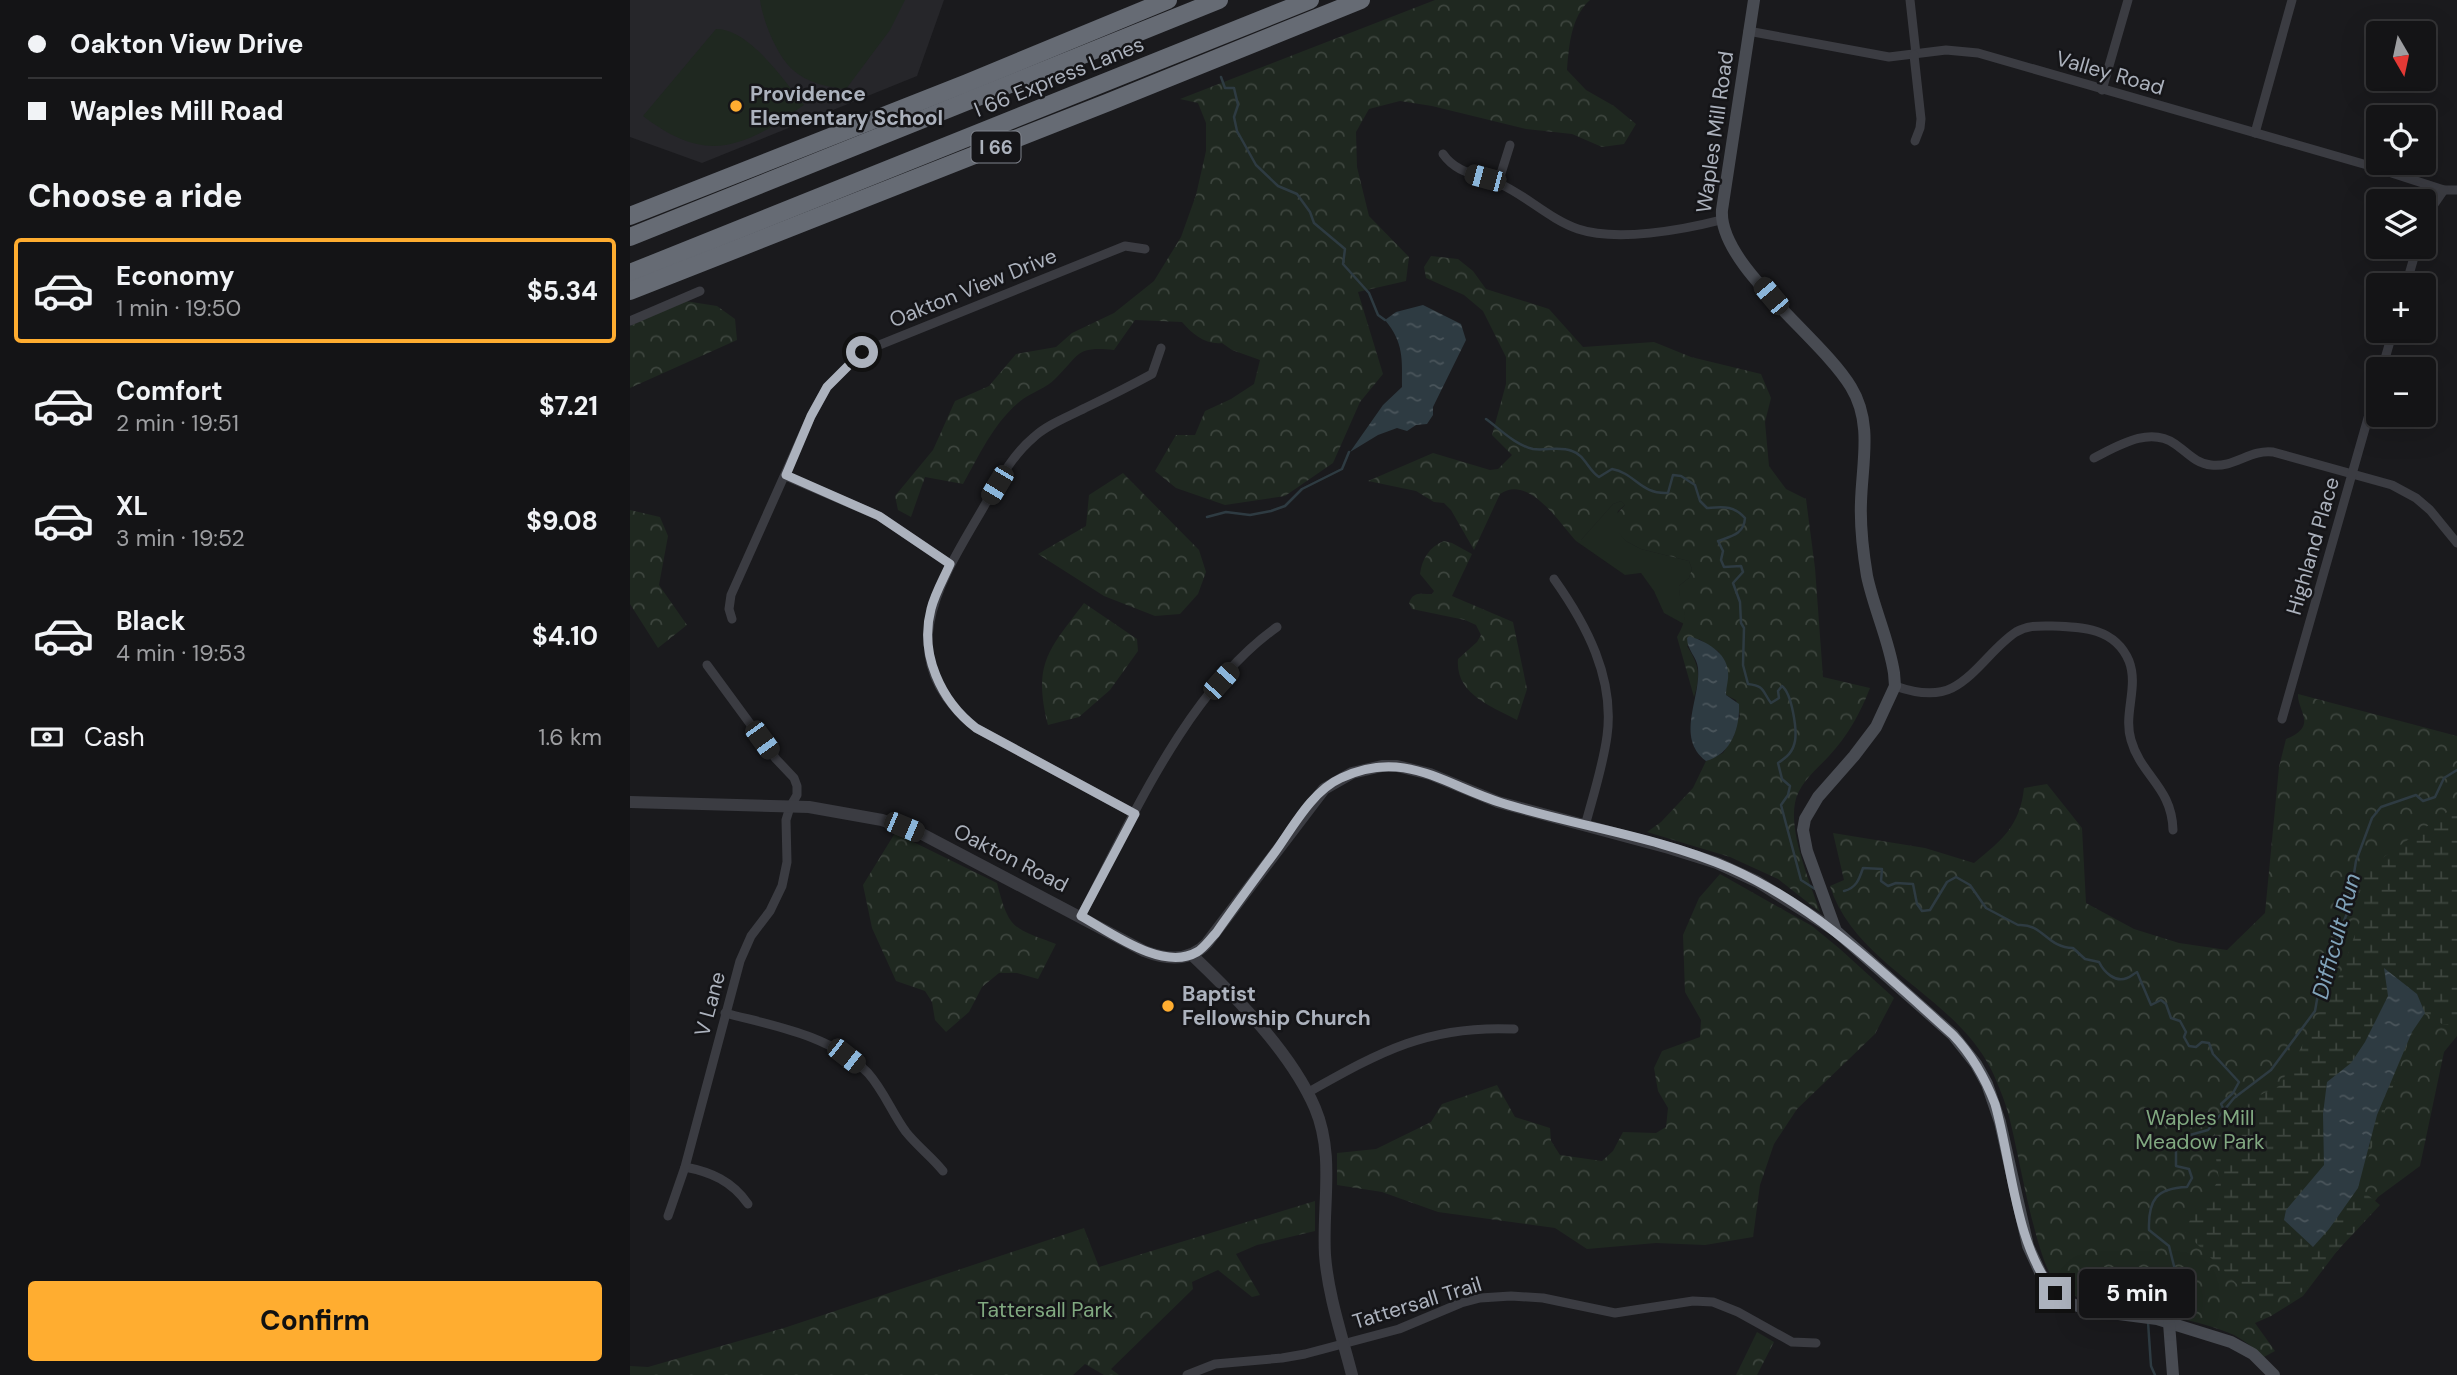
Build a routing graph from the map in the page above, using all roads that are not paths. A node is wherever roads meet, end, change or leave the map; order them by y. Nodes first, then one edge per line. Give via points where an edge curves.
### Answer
1 (1168, 0) edge
2 (1219, 0) edge
3 (1310, 0) edge
4 (1361, 0) edge
5 (1754, 0) edge
6 (1910, 0) edge
7 (2127, 0) edge
8 (2292, 0) edge
9 (1748, 32) junction
10 (1915, 55) junction
11 (2102, 90) junction
12 (2255, 133) junction
13 (1915, 141) dead end
14 (1510, 145) dead end
15 (1443, 154) dead end
16 (1498, 183) junction
17 (2444, 190) junction
18 (2457, 190) edge
19 (2436, 202) edge
20 (630, 216) edge
21 (1721, 220) junction
22 (630, 237) edge
23 (1146, 249) dead end
24 (630, 273) edge
25 (630, 291) edge
26 (699, 291) dead end
27 (630, 321) edge
28 (1161, 348) dead end
29 (2366, 425) edge
30 (2094, 458) dead end
31 (786, 475) junction
32 (2352, 475) junction
33 (2457, 543) edge
34 (950, 564) junction
35 (1554, 579) dead end
36 (732, 619) dead end
37 (1277, 627) dead end
38 (707, 665) dead end
39 (1895, 686) junction
40 (2282, 719) dead end
41 (630, 802) edge
42 (790, 807) junction
43 (1135, 814) junction
44 (1585, 826) junction
45 (2174, 830) dead end
46 (1081, 916) junction
47 (1836, 931) junction
48 (1192, 955) junction
49 (725, 1013) junction
50 (1514, 1029) dead end
51 (1307, 1093) junction
52 (685, 1167) junction
53 (943, 1171) dead end
54 (748, 1203) dead end
55 (668, 1216) dead end
56 (2163, 1321) junction
57 (1816, 1343) dead end
58 (1344, 1344) junction
59 (1188, 1375) edge
60 (1352, 1375) edge
61 (2173, 1375) edge
62 (2274, 1375) edge

1 - 20 highway
2 - 22 highway, I 66 Express Lanes
3 - 24 highway, I 66 Express Lanes
4 - 25 highway, I 66
5 - 9 main road, Waples Mill Road
6 - 10 street
7 - 11 street
8 - 12 street
9 - 10 street, Valley Road via 1889,57
9 - 21 main road, Waples Mill Road
10 - 11 street, Valley Road via 1946,50 1978,53
10 - 13 street via 1921,119
11 - 12 street, Valley Road
12 - 17 street, Valley Road
14 - 16 street
15 - 16 street via 1456,168
16 - 21 street via 1589,232 1670,232
17 - 18 street, Valley Road
17 - 19 street
21 - 39 main road, Waples Mill Road via 1736,254 1840,371 1859,404 1865,440 1862,533
23 - 31 street, Oakton View Drive via 1125,246 862,352 827,387
26 - 27 street
28 - 34 street via 1152,374 1055,423 1023,447
29 - 32 street, Highland Place
30 - 32 street via 2136,439 2154,437 2174,443 2209,465 2224,466 2264,451
31 - 34 street via 879,516
31 - 36 street, Oakton View Drive via 731,595
32 - 33 street via 2392,485 2416,498
32 - 40 street, Highland Place
34 - 43 street via 928,628 934,672 950,702 976,728
35 - 44 street via 1595,649 1608,705 1606,745
37 - 43 street via 1256,642 1187,722
38 - 42 street, V Lane via 794,778 797,795
39 - 45 street via 1926,692 1953,687 2024,628 2073,627 2108,635 2123,651 2132,672 2131,741 2170,805
39 - 47 main road via 1869,736 1805,819 1807,851
41 - 42 street, Oakton Road
42 - 46 street, Oakton Road via 854,813 904,827
42 - 49 street, V Lane via 782,886 751,936
43 - 46 street
44 - 47 street via 1731,869
44 - 48 street via 1498,802 1410,768 1381,766 1352,773 1332,782 1315,798 1216,933
46 - 48 street, Oakton Road via 1157,956
47 - 56 main road via 1953,1035 1976,1064 2000,1122 2028,1246 2046,1282 2064,1300 2081,1308
48 - 51 street via 1260,1025
49 - 52 street, V Lane
49 - 53 street via 811,1036 846,1056 867,1072 905,1130
50 - 51 street via 1414,1039
51 - 58 street via 1325,1140 1325,1256
52 - 54 street via 708,1171 739,1191
52 - 55 street, V Lane
56 - 61 main road
56 - 62 main road via 2243,1347
57 - 58 street, Tattersall Trail via 1791,1342 1713,1302 1615,1313 1511,1296 1461,1303 1399,1329
58 - 59 street, Tattersall Trail via 1282,1358 1215,1364
58 - 60 street

